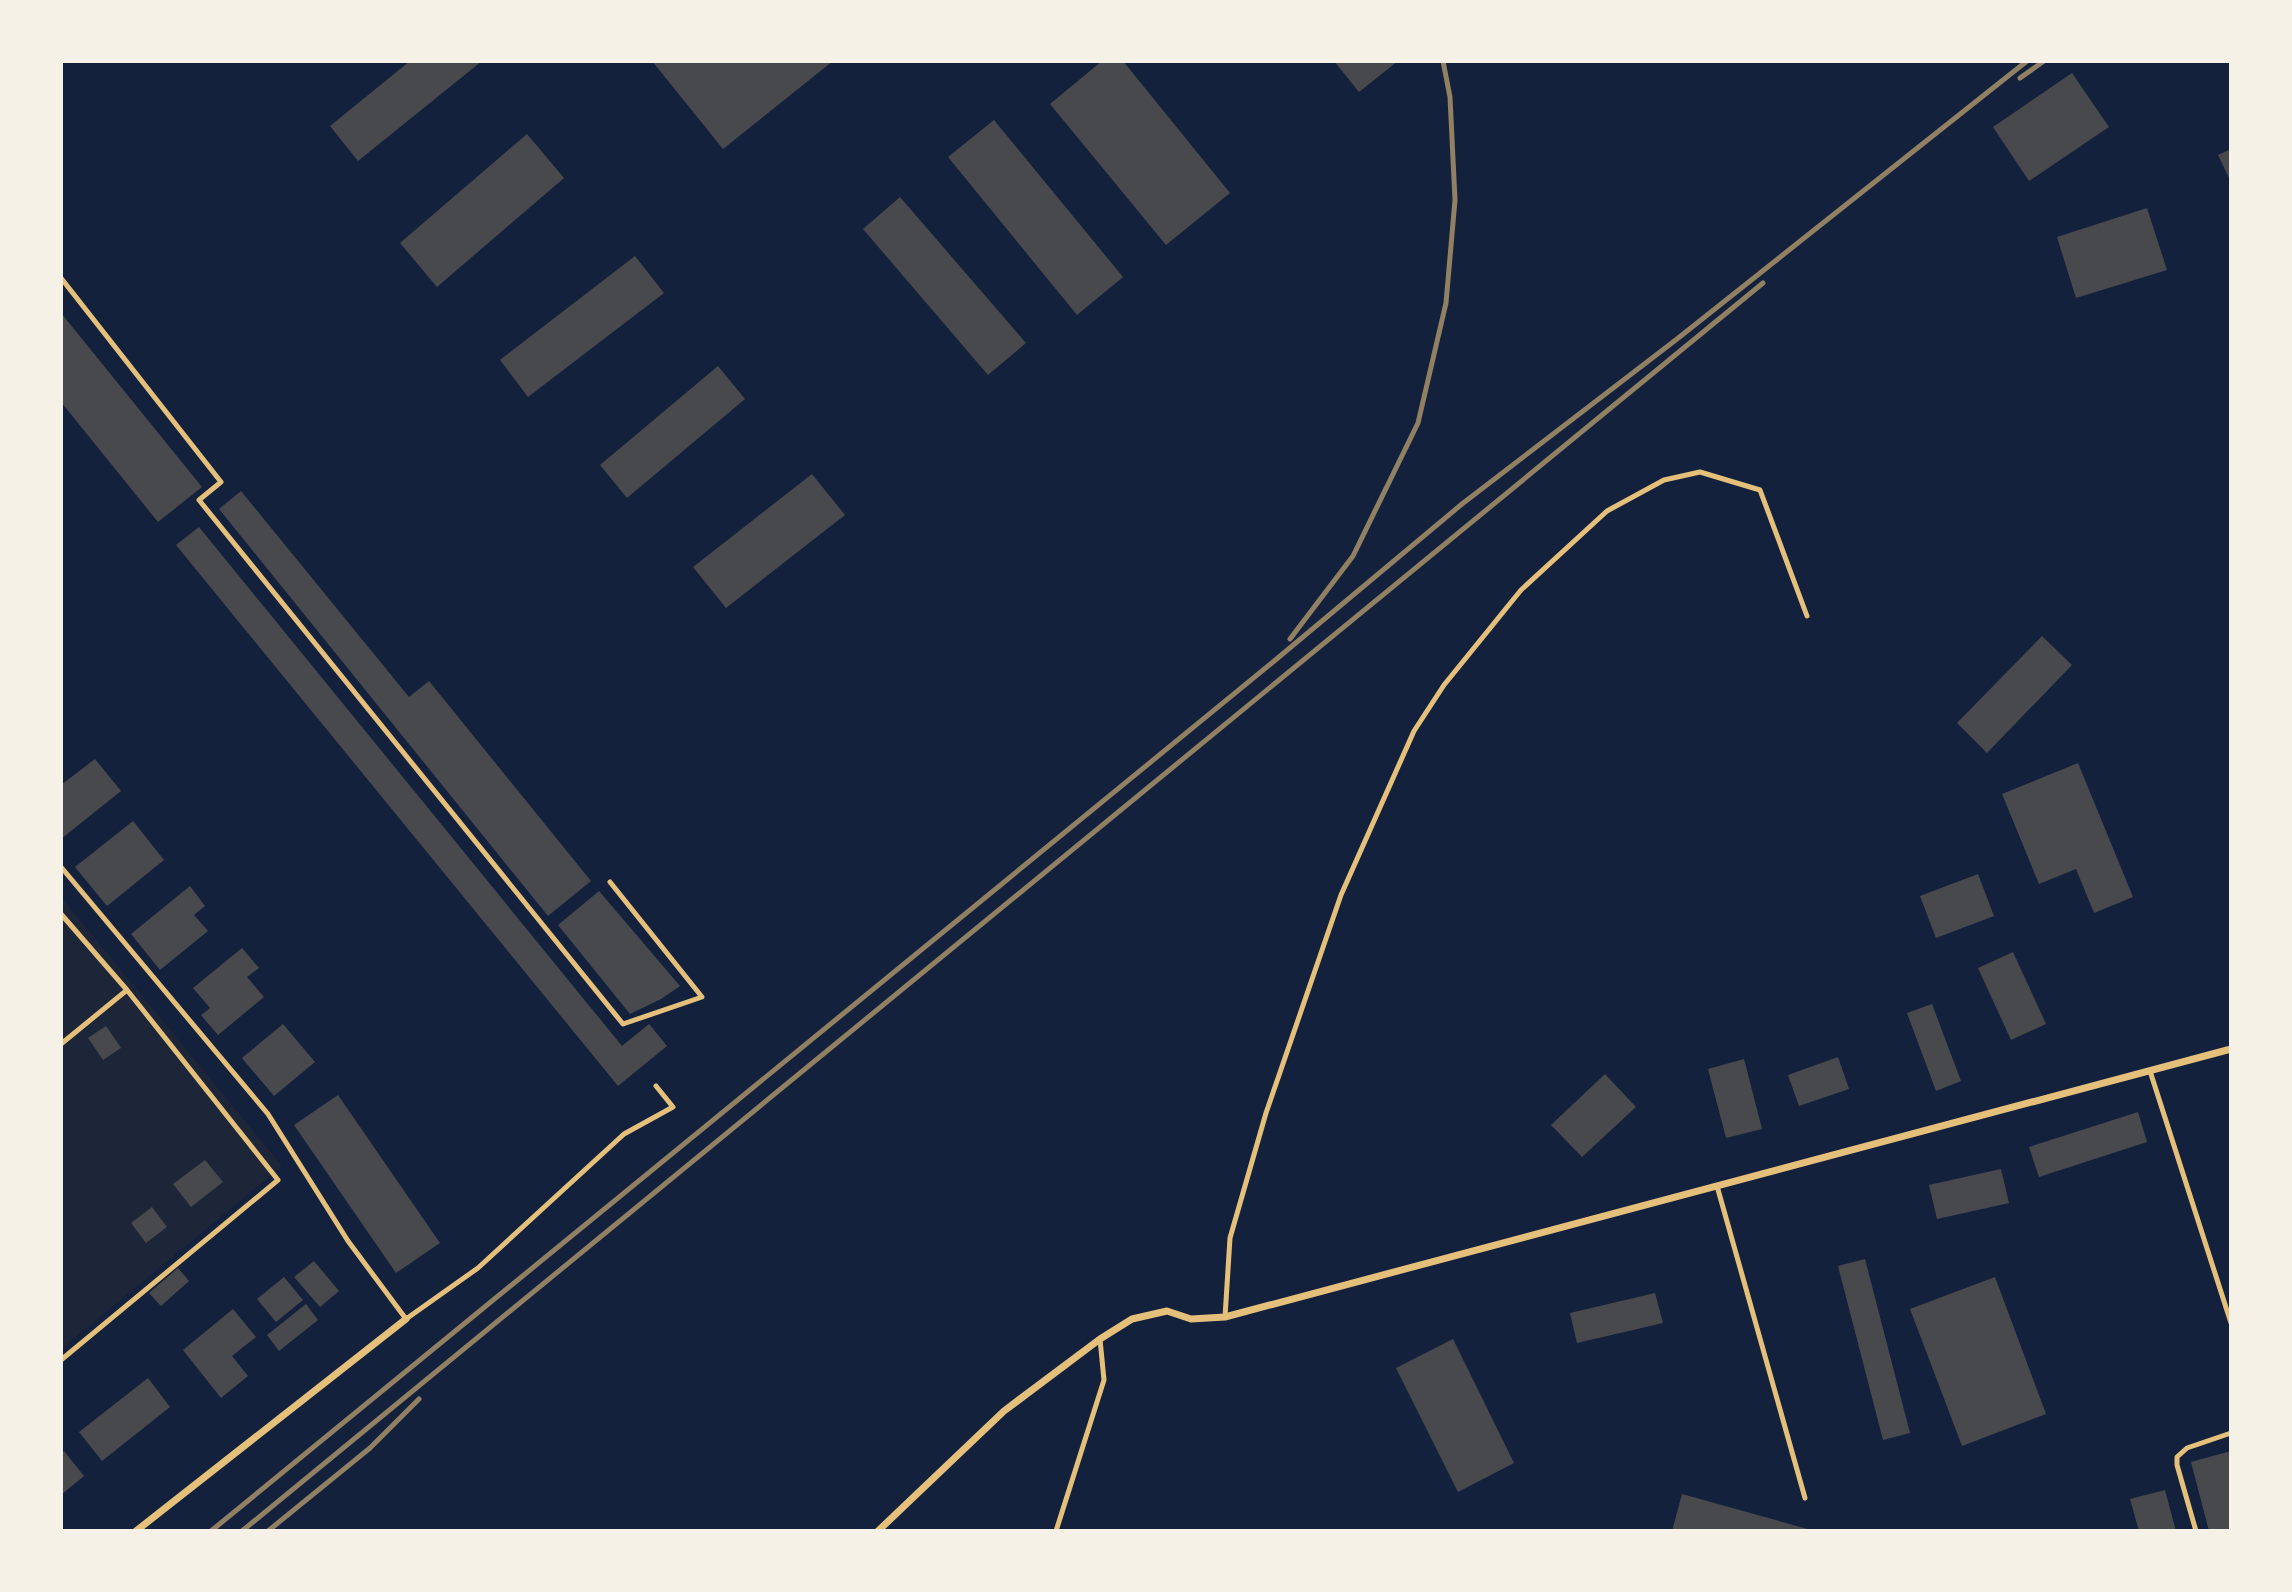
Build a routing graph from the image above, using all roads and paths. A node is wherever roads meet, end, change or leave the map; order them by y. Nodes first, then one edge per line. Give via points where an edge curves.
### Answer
1 (61, 278) edge
2 (1807, 616) dead end
3 (61, 867) edge
4 (610, 882) dead end
5 (61, 914) edge
6 (127, 990) junction
7 (61, 1044) edge
8 (2231, 1049) edge
9 (2150, 1071) junction
10 (656, 1086) dead end
11 (1717, 1186) junction
12 (1225, 1317) junction
13 (406, 1319) junction
14 (2231, 1323) edge
15 (1100, 1339) junction
16 (61, 1360) edge
17 (2231, 1433) edge
18 (1805, 1498) dead end
19 (136, 1531) edge
20 (878, 1531) edge
21 (1056, 1531) edge
22 (2196, 1531) edge

1 - 4 lane via 221,482 199,500 622,1024 702,997
2 - 12 lane via 1760,490 1700,472 1664,480 1607,511 1521,590 1444,685 1414,731 1341,895 1266,1113 1230,1238
3 - 13 lane via 268,1114 348,1241
5 - 6 lane
6 - 7 lane
6 - 16 lane via 278,1180
8 - 9 street
9 - 11 street
9 - 14 lane
10 - 13 lane via 673,1107 624,1134 478,1268
11 - 12 street
11 - 18 lane
12 - 15 street via 1191,1319 1167,1311 1132,1319
13 - 19 street
15 - 20 street via 1004,1411
15 - 21 lane via 1104,1380
17 - 22 lane via 2187,1448 2177,1457

